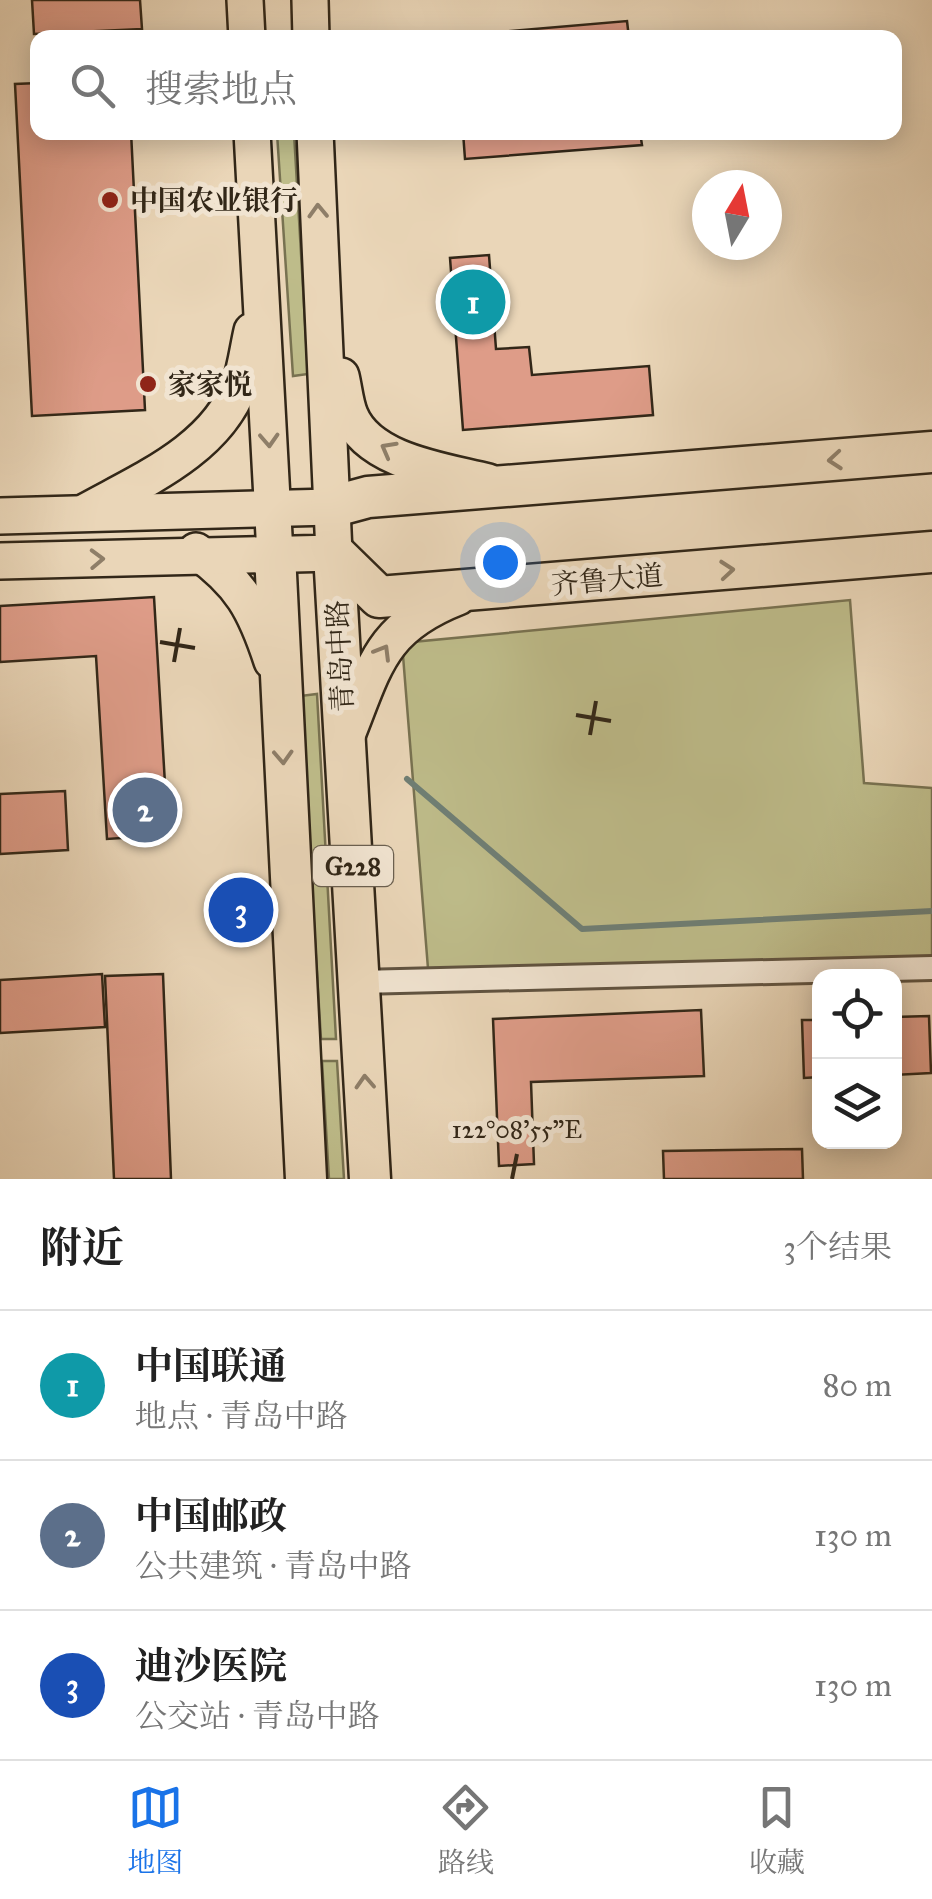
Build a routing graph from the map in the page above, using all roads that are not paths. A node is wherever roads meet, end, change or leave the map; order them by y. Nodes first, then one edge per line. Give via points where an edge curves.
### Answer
1 (244, 0) edge
2 (310, 0) edge
3 (246, 30) edge
4 (311, 30) edge
5 (253, 140) edge
6 (315, 140) edge
7 (322, 287) junction
8 (262, 289) junction
9 (932, 452) edge
10 (513, 488) junction
11 (332, 507) junction
12 (273, 508) junction
13 (82, 514) junction
14 (0, 516) edge
15 (932, 552) edge
16 (334, 553) junction
17 (274, 554) junction
18 (203, 556) junction
19 (0, 562) edge
20 (470, 592) junction
21 (279, 683) junction
22 (345, 741) junction
23 (932, 968) edge
24 (360, 982) junction
25 (306, 1179) edge
26 (370, 1179) edge

1 - 3 main road
2 - 4 main road
5 - 8 main road
7 -> 6 main road, 青岛中路
10 -> 7 main road via 420,466 378,446 350,418
7 - 11 main road, 青岛中路
8 -> 12 main road
8 - 13 main road via 240,386 218,424 155,474
9 -> 10 highway
10 - 11 highway via 368,497
11 - 12 main road
11 - 16 main road, 青岛中路
12 - 13 main road
12 - 17 main road
13 - 14 main road
13 - 18 main road via 135,525
20 -> 15 highway, 齐鲁大道
16 - 17 main road
16 - 20 highway, 齐鲁大道 via 379,598
16 - 22 highway, 青岛中路 / G228
17 - 18 main road
17 - 21 highway, G228
19 -> 18 main road
18 - 21 main road via 256,611
22 -> 20 main road via 391,638 418,612
21 -> 25 highway, G228
22 - 24 highway, 青岛中路 / G228
23 - 24 street
26 -> 24 highway, 青岛中路 / G228

